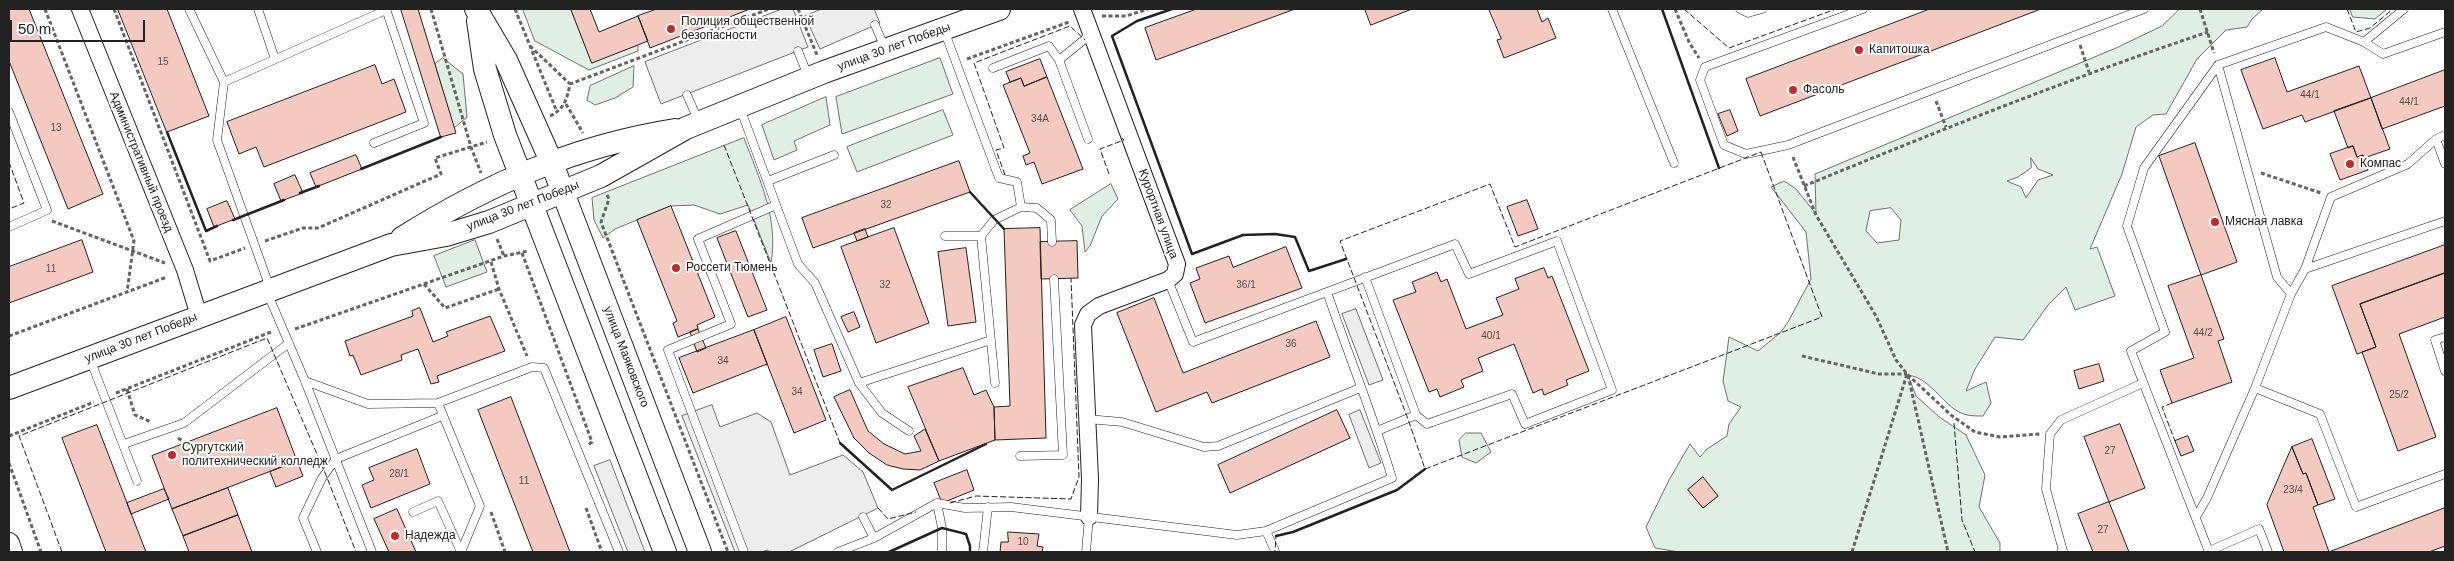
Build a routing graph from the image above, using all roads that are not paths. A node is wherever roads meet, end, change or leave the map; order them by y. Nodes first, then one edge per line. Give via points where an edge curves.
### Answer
1 (80, 9) edge
2 (189, 9) edge
3 (258, 9) edge
4 (386, 9) edge
5 (476, 9) edge
6 (999, 9) edge
7 (1612, 9) edge
8 (1740, 9) edge
9 (1762, 9) edge
10 (1863, 9) edge
11 (2144, 9) edge
12 (2404, 9) edge
13 (1085, 19) edge
14 (876, 25) dead end
15 (944, 30) junction
16 (2445, 32) edge
17 (2364, 42) junction
18 (885, 50) junction
19 (798, 51) dead end
20 (275, 59) junction
21 (1059, 60) junction
22 (2218, 65) junction
23 (993, 68) dead end
24 (816, 75) junction
25 (224, 82) junction
26 (687, 94) dead end
27 (740, 106) junction
28 (9, 112) edge
29 (692, 125) junction
30 (2445, 135) edge
31 (2436, 138) junction
32 (1088, 139) dead end
33 (374, 143) dead end
34 (834, 155) dead end
35 (551, 161) junction
36 (1674, 163) dead end
37 (2445, 164) edge
38 (520, 174) junction
39 (768, 181) junction
40 (562, 192) junction
41 (531, 205) junction
42 (776, 205) junction
43 (1021, 207) junction
44 (2445, 221) edge
45 (9, 227) edge
46 (946, 236) dead end
47 (981, 236) junction
48 (1052, 242) dead end
49 (391, 245) junction
50 (2305, 270) junction
51 (1365, 277) junction
52 (1054, 278) dead end
53 (1168, 280) junction
54 (269, 290) junction
55 (1327, 292) junction
56 (2291, 294) junction
57 (199, 316) junction
58 (2445, 337) edge
59 (991, 340) junction
60 (289, 343) junction
61 (89, 358) junction
62 (2445, 371) edge
63 (305, 381) junction
64 (860, 383) junction
65 (995, 383) dead end
66 (2143, 383) junction
67 (9, 388) edge
68 (1360, 388) junction
69 (2254, 388) junction
70 (438, 404) junction
71 (1416, 415) junction
72 (442, 416) junction
73 (1087, 419) junction
74 (909, 431) dead end
75 (1377, 431) junction
76 (124, 444) junction
77 (1020, 456) dead end
78 (336, 459) junction
79 (2445, 474) edge
80 (137, 481) dead end
81 (937, 503) junction
82 (988, 507) junction
83 (413, 512) dead end
84 (863, 517) dead end
85 (1089, 517) junction
86 (2196, 517) junction
87 (1266, 531) junction
88 (874, 538) junction
89 (9, 543) edge
90 (1274, 551) dead end
91 (2209, 551) edge
92 (12, 552) edge
93 (317, 552) edge
94 (372, 552) edge
95 (461, 552) edge
96 (620, 552) edge
97 (665, 552) edge
98 (700, 552) edge
99 (744, 552) edge
100 (838, 552) edge
101 (942, 552) edge
102 (983, 552) edge
103 (1086, 552) edge
104 (2061, 552) edge
105 (2268, 552) edge

1 - 57 street, Административный проезд via 184,270
2 - 25 lane
3 - 20 lane
4 - 20 lane
4 - 33 lane via 424,123
5 - 35 main road, улица Маяковского via 506,60
5 - 38 main road, улица Маяковского via 485,70
6 - 15 main road, улица 30 лет Победы via 968,17
7 - 36 lane
8 - 9 lane via 1748,13
10 - 11 lane via 1705,67 1700,80 1724,146 1746,154 1788,145
12 - 17 lane
13 - 21 lane via 1085,39
13 - 53 street, Курортная улица via 1174,253 1177,264
14 - 18 lane
15 - 18 main road, улица 30 лет Победы
15 - 43 lane via 999,178 1016,182
16 - 17 lane via 2383,54
17 - 22 lane via 2326,27
18 - 24 main road, улица 30 лет Победы
19 - 24 lane
20 - 25 lane
21 - 23 lane via 1049,46
21 - 32 lane
22 - 56 lane via 2277,277
22 - 66 lane via 2144,168 2127,226 2165,332 2131,351
24 - 27 main road, улица 30 лет Победы
25 - 54 lane via 217,140
26 - 29 lane
27 - 29 main road, улица 30 лет Победы
27 - 39 lane
28 - 45 lane via 47,210
29 - 35 main road via 590,148
29 - 40 main road, улица 30 лет Победы via 601,176
30 - 31 lane
31 - 37 lane
31 - 50 lane via 2408,164 2331,197
34 - 39 lane
35 - 38 main road
35 - 40 main road, улица Маяковского
38 - 41 main road, улица Маяковского
38 - 49 main road via 437,216
39 - 42 lane
40 - 41 main road, улица 30 лет Победы
40 - 98 main road, улица Маяковского
41 - 49 main road, улица 30 лет Победы via 446,235
41 - 97 main road, улица Маяковского
42 - 64 lane via 798,264 815,283
42 - 99 lane via 698,239 731,324 668,350
43 - 47 lane via 994,220
43 - 48 lane via 1037,208 1051,220
44 - 50 lane
46 - 47 lane
47 - 59 lane
49 - 54 main road, улица 30 лет Победы
50 - 56 lane
51 - 55 lane
51 - 71 lane
51 - 71 lane via 1455,244 1469,274 1558,241 1612,390 1525,424 1512,394 1427,424
52 - 77 lane via 1063,455
53 - 55 lane via 1193,342
53 - 73 street via 1099,306 1088,314 1083,325
54 - 57 main road, улица 30 лет Победы
54 - 60 lane
55 - 68 lane
56 - 69 lane
57 - 61 main road, улица 30 лет Победы
58 - 62 lane via 2435,340
59 - 64 lane
59 - 65 lane
60 - 63 lane
60 - 76 lane via 184,423
61 - 67 main road, улица 30 лет Победы
61 - 76 lane
63 - 70 lane via 368,404
63 - 78 lane
64 - 74 lane via 882,413
66 - 86 lane
66 - 104 lane via 2061,420 2050,434 2046,489
68 - 73 lane via 1218,446 1204,448 1122,422
68 - 75 lane
69 - 79 lane via 2320,414 2356,507
69 - 86 lane
70 - 72 lane
70 - 96 lane via 532,367 544,368
71 - 75 lane
72 - 78 lane
72 - 95 lane via 480,506
73 - 85 street
75 - 87 lane via 1392,478
76 - 80 lane
78 - 93 lane via 322,478 303,518
78 - 94 lane
81 - 82 lane via 965,508
81 - 88 lane
81 - 101 lane
82 - 85 lane
82 - 102 lane
83 - 95 lane via 438,501
84 - 88 lane
85 - 87 lane via 1237,535
85 - 103 lane
86 - 91 lane
87 - 90 lane
88 - 100 lane
89 - 92 street
91 - 105 lane via 2259,529

